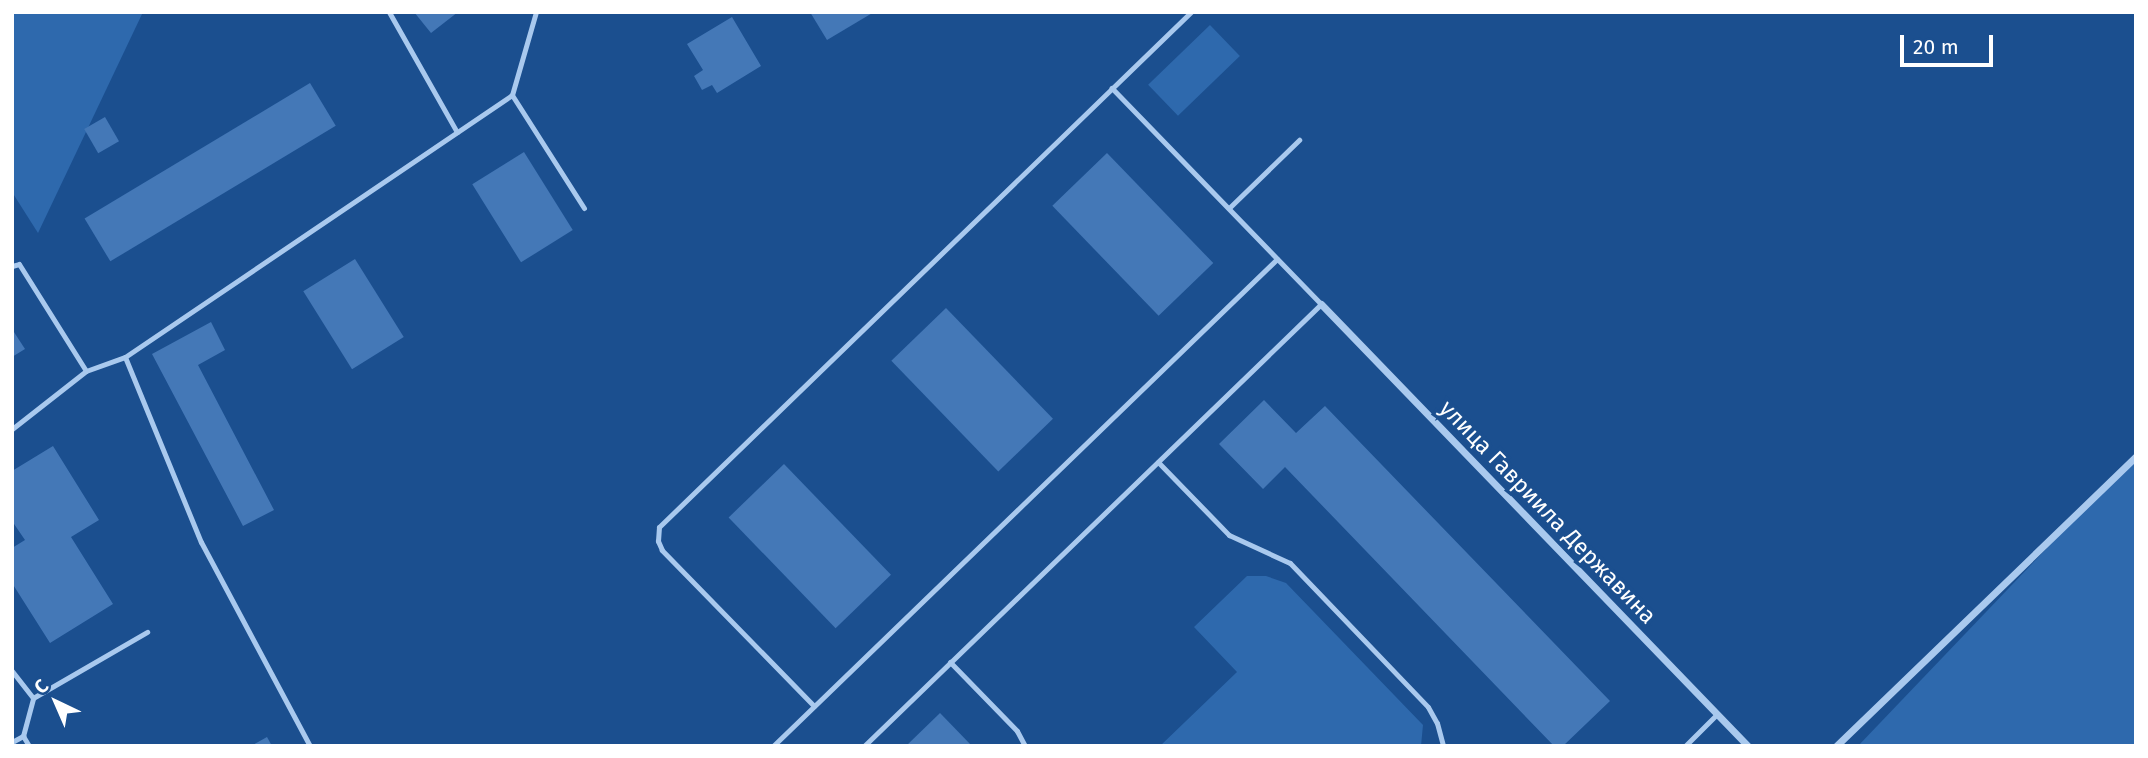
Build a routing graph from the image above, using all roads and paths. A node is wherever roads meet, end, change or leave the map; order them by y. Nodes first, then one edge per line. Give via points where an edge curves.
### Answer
1 (389, 12) edge
2 (536, 12) edge
3 (1191, 12) edge
4 (1112, 88) junction
5 (512, 94) junction
6 (457, 132) junction
7 (1299, 140) dead end
8 (584, 208) dead end
9 (1229, 208) junction
10 (1277, 259) junction
11 (12, 267) edge
12 (1321, 304) junction
13 (125, 357) junction
14 (86, 371) junction
15 (12, 429) edge
16 (2136, 456) edge
17 (1158, 462) junction
18 (147, 632) dead end
19 (950, 662) junction
20 (12, 671) edge
21 (33, 698) junction
22 (814, 706) junction
23 (1717, 714) junction
24 (23, 736) junction
25 (12, 742) edge
26 (29, 746) edge
27 (310, 746) edge
28 (773, 746) edge
29 (864, 746) edge
30 (1025, 746) edge
31 (1443, 746) edge
32 (1685, 746) edge
33 (1748, 746) edge
34 (1836, 746) edge

1 - 6 lane
2 - 5 lane
3 - 4 lane
4 - 9 lane
4 - 22 lane via 659,527 662,550
5 - 6 lane
5 - 8 lane
6 - 13 lane
7 - 9 lane
9 - 10 lane
10 - 12 lane
10 - 22 lane
11 - 14 lane via 19,264
12 - 17 lane
12 - 23 street, улица Гавриила Державина
13 - 14 lane
13 - 27 lane via 201,542
14 - 15 lane
16 - 34 street
17 - 19 lane
17 - 31 lane via 1229,535 1290,563 1423,701 1437,723
18 - 21 lane
19 - 29 lane
19 - 30 lane via 1017,731
20 - 21 lane
21 - 24 lane
22 - 28 lane
23 - 32 lane
23 - 33 street, улица Гавриила Державина
24 - 25 lane
24 - 26 lane

